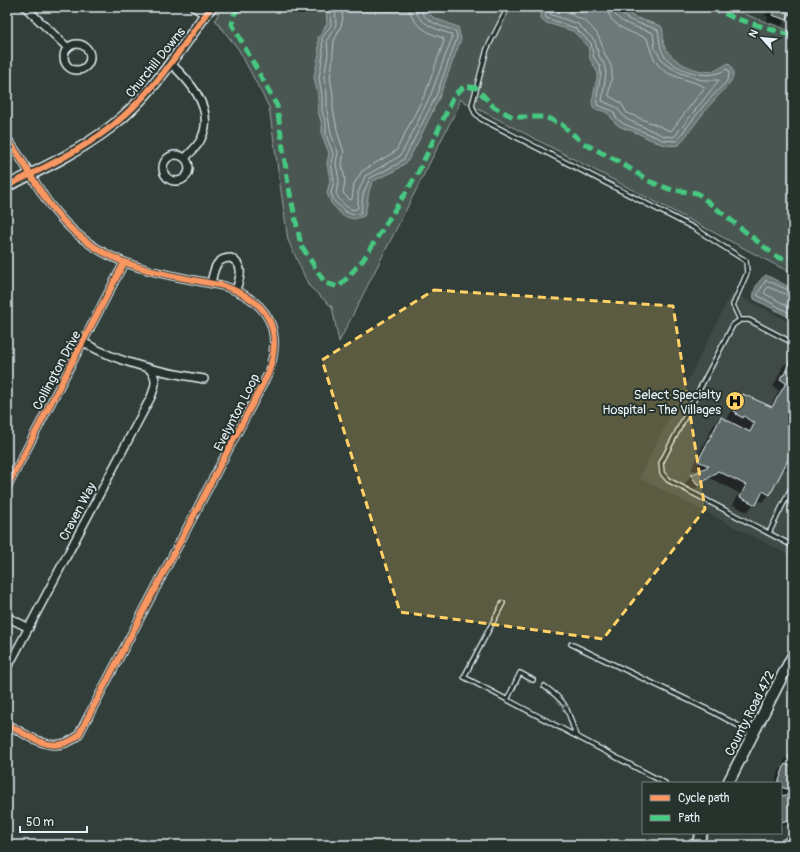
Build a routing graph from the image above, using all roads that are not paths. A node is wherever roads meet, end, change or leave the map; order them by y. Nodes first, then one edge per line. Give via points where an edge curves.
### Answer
1 (25, 7) edge
2 (194, 7) edge
3 (508, 7) edge
4 (209, 11) edge
5 (68, 48) dead end
6 (170, 63) junction
7 (7, 139) edge
8 (185, 158) dead end
9 (31, 174) junction
10 (7, 186) edge
11 (124, 263) junction
12 (211, 283) junction
13 (236, 290) junction
14 (740, 320) junction
15 (83, 342) junction
16 (793, 343) edge
17 (150, 370) junction
18 (204, 379) dead end
19 (793, 484) edge
20 (7, 487) edge
21 (769, 533) junction
22 (793, 546) edge
23 (503, 603) dead end
24 (7, 617) edge
25 (29, 628) junction
26 (571, 644) dead end
27 (793, 655) edge
28 (10, 663) dead end
29 (533, 680) dead end
30 (544, 686) dead end
31 (507, 700) junction
32 (7, 724) edge
33 (753, 734) junction
34 (576, 736) junction
35 (663, 782) edge
36 (729, 782) edge
37 (702, 834) edge
38 (696, 845) edge

1 - 5 street
2 - 4 street
3 - 14 lane via 486,49 472,105 475,114 694,228 746,261 747,273 733,305
4 - 6 street, Churchill Downs
6 - 8 street via 186,78 196,92 203,109 205,126 201,140
6 - 9 street, Churchill Downs via 141,100 113,125 83,147
7 - 9 street, Evelynton Loop
9 - 10 street, Churchill Downs
9 - 11 street, Evelynton Loop via 53,209 78,236
11 - 12 street, Evelynton Loop
11 - 15 street, Collington Drive
12 - 13 street, Evelynton Loop
12 - 13 street via 216,265 220,260 231,258 240,266 241,272
13 - 32 street, Evelynton Loop via 262,307 270,322 274,341 273,359 268,374 84,728 78,736 60,746 41,742
14 - 16 lane via 749,320
14 - 21 lane via 732,325 661,463 662,473 668,480
15 - 17 street via 110,356
15 - 20 street, Collington Drive
17 - 18 street
17 - 25 street, Craven Way via 155,379 151,398
19 - 21 lane
21 - 22 lane
23 - 31 lane via 464,677
24 - 25 street
25 - 28 street, Craven Way
26 - 33 lane
27 - 33 street, County Road 472
29 - 31 lane via 520,674
34 -> 30 lane via 561,698
31 - 34 lane
33 - 36 street, County Road 472
34 - 35 lane
37 - 38 street

